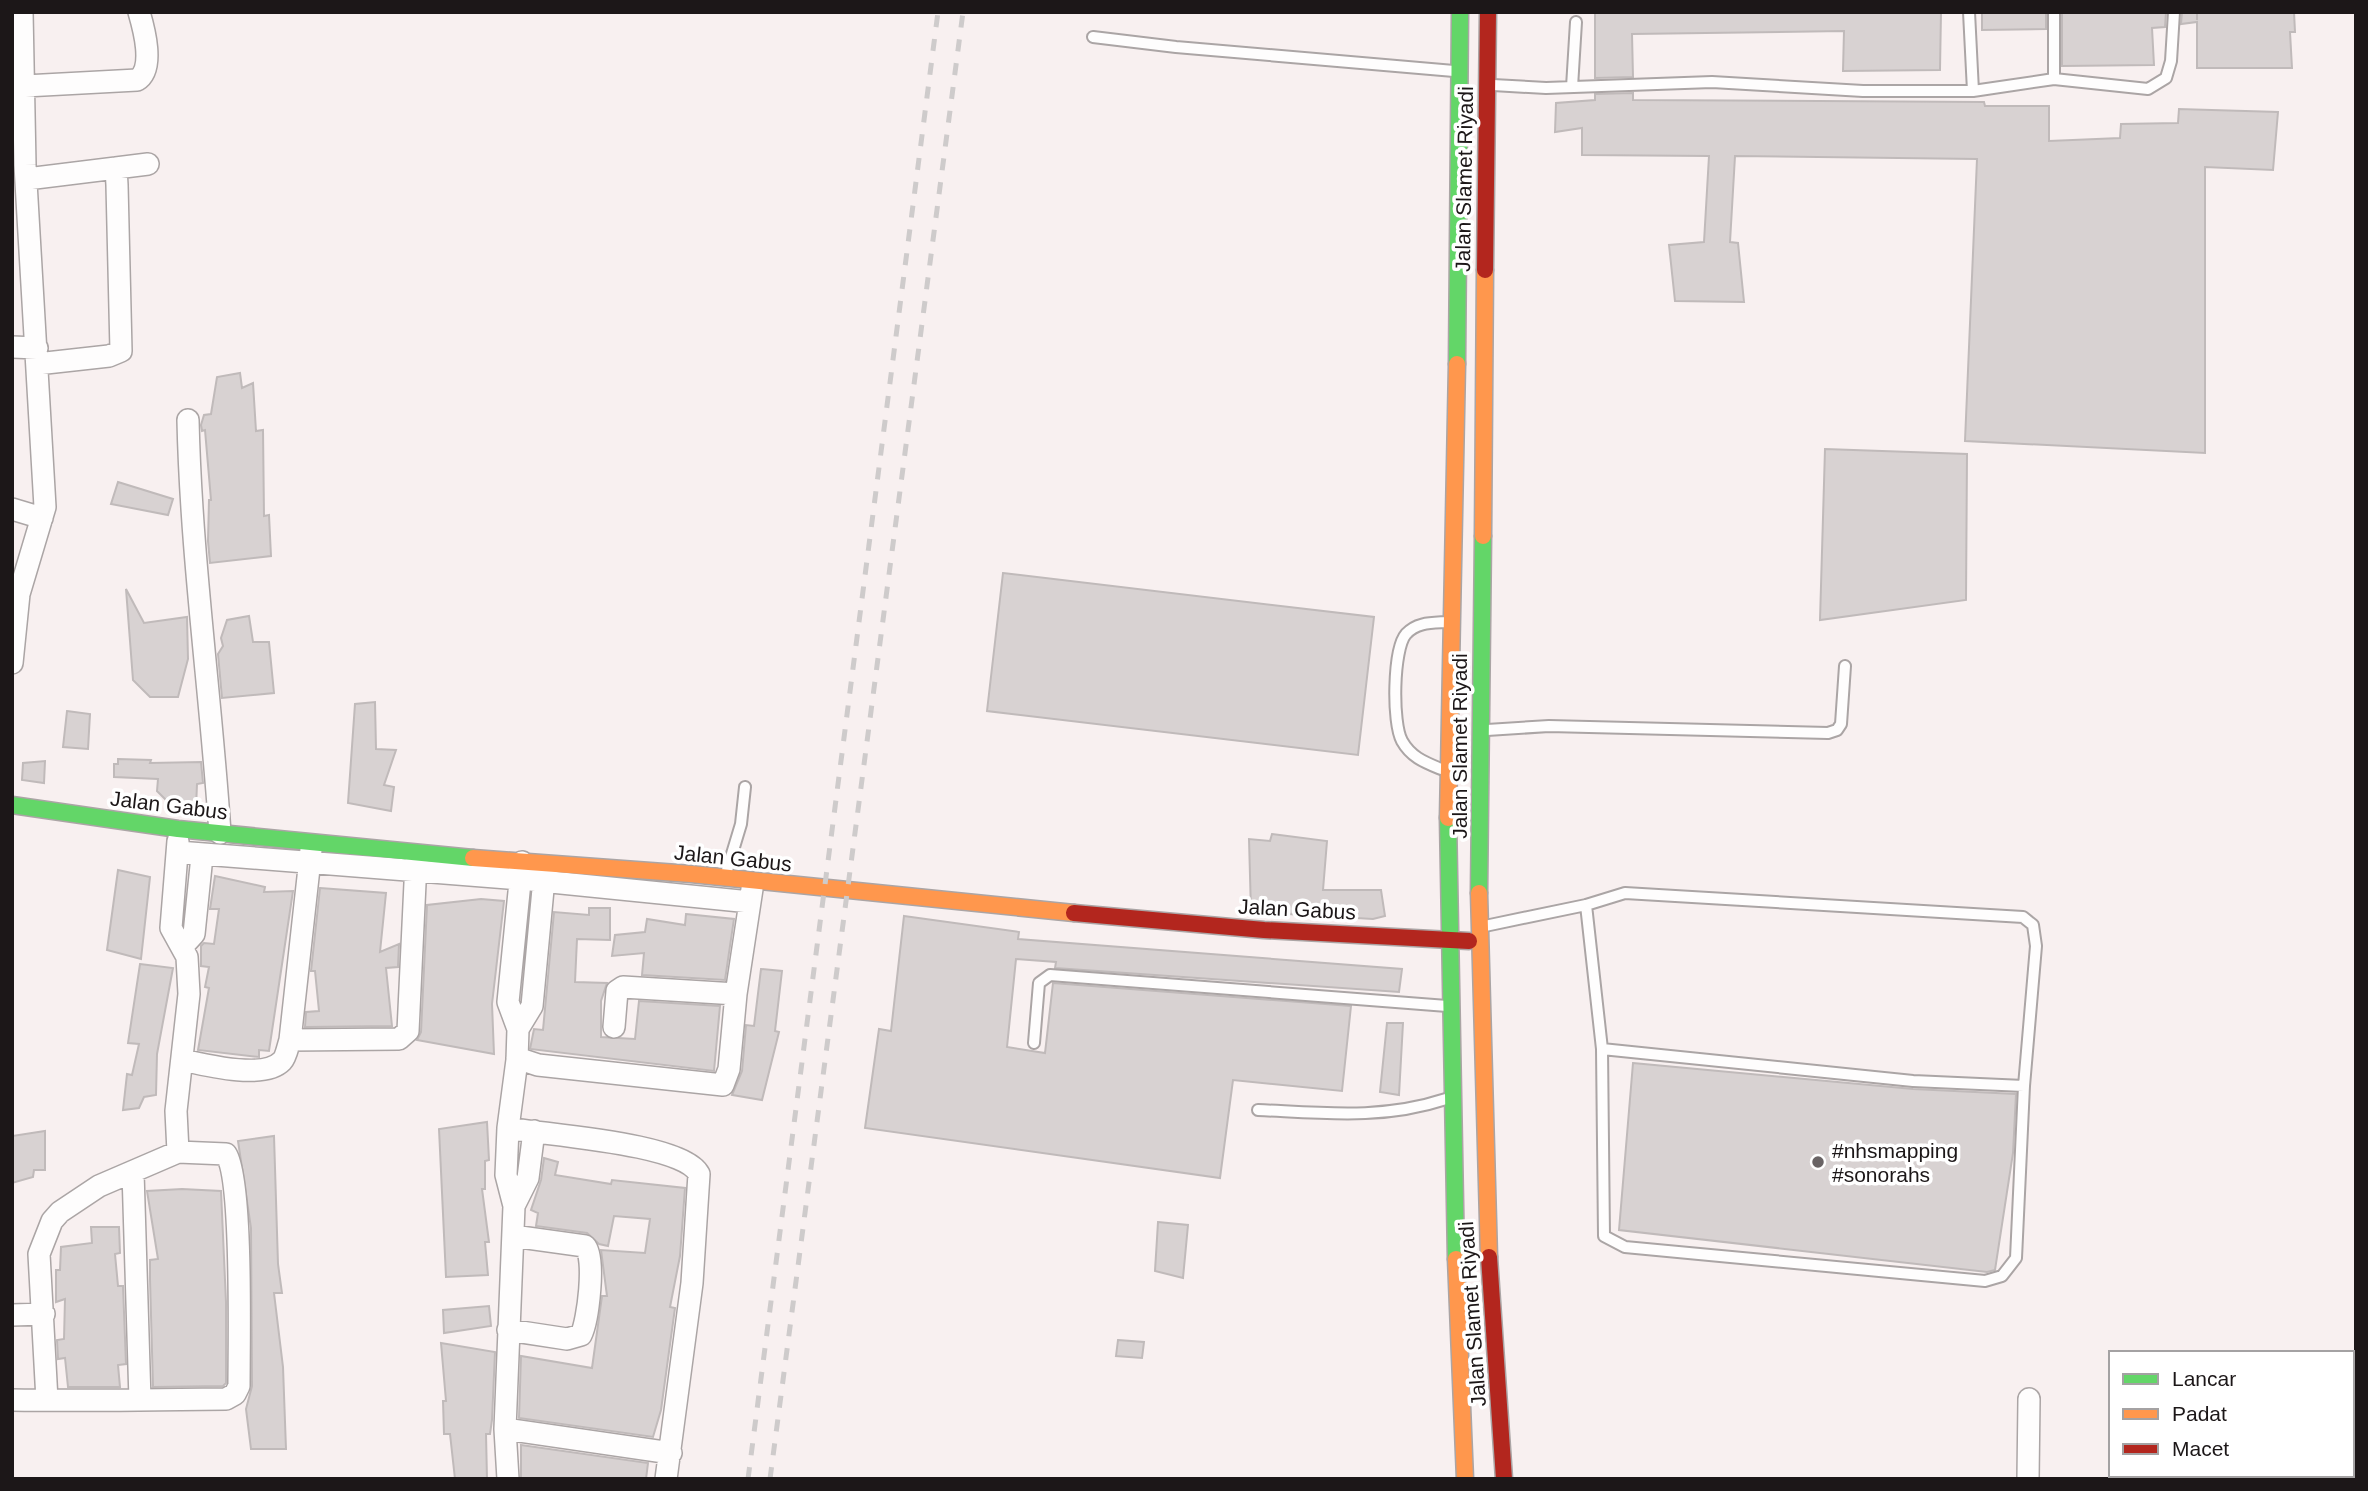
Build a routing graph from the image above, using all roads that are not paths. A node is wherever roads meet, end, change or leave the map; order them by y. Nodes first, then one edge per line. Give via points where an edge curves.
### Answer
1 (22, 12) edge
2 (139, 12) edge
3 (1460, 12) edge
4 (1488, 12) edge
5 (1969, 12) edge
6 (2054, 12) edge
7 (2174, 12) edge
8 (1576, 22) dead end
9 (1093, 37) dead end
10 (1460, 71) junction
11 (2054, 79) junction
12 (1487, 85) junction
13 (25, 86) junction
14 (1572, 87) junction
15 (1973, 91) junction
16 (148, 164) dead end
17 (116, 168) junction
18 (22, 170) edge
19 (22, 249) edge
20 (12, 347) edge
21 (37, 356) junction
22 (188, 420) dead end
23 (12, 509) edge
24 (42, 518) junction
25 (16, 593) edge
26 (1451, 622) junction
27 (12, 663) edge
28 (1845, 666) dead end
29 (1481, 730) junction
30 (1447, 771) junction
31 (745, 788) dead end
32 (12, 805) edge
33 (178, 829) junction
34 (220, 833) junction
35 (312, 841) junction
36 (178, 852) junction
37 (202, 856) junction
38 (310, 863) junction
39 (416, 863) junction
40 (521, 870) junction
41 (544, 873) junction
42 (725, 877) junction
43 (753, 880) junction
44 (750, 902) junction
45 (1586, 905) junction
46 (1480, 934) junction
47 (1451, 942) junction
48 (182, 947) junction
49 (736, 994) junction
50 (1453, 1006) junction
51 (614, 1027) dead end
52 (518, 1029) junction
53 (290, 1041) junction
54 (1034, 1043) dead end
55 (1602, 1049) junction
56 (517, 1059) junction
57 (183, 1060) junction
58 (2024, 1086) junction
59 (1454, 1097) junction
60 (1258, 1110) dead end
61 (508, 1128) junction
62 (534, 1131) junction
63 (177, 1143) junction
64 (133, 1172) junction
65 (514, 1206) junction
66 (513, 1236) junction
67 (44, 1314) junction
68 (12, 1315) edge
69 (508, 1330) junction
70 (2029, 1399) dead end
71 (12, 1400) edge
72 (47, 1400) junction
73 (140, 1400) junction
74 (505, 1429) junction
75 (671, 1453) junction
76 (508, 1479) edge
77 (666, 1479) edge
78 (1465, 1479) edge
79 (1504, 1479) edge
80 (2028, 1479) edge

1 - 13 street
2 - 13 street via 147,66 138,80
3 - 10 main road, Jalan Slamet Riyadi
4 - 12 main road, Jalan Slamet Riyadi
5 - 15 lane
6 - 11 lane
7 - 11 lane via 2166,78 2148,89
8 - 14 lane
9 - 10 lane
10 - 26 main road, Jalan Slamet Riyadi
11 - 15 lane
12 - 14 lane
12 - 29 main road, Jalan Slamet Riyadi
13 - 18 street
14 - 15 lane via 1712,82 1863,91
16 - 17 street
17 - 18 street
17 - 21 street via 121,351 108,356
18 - 19 street
19 - 21 street
20 - 21 street
21 - 24 street via 44,465
22 - 34 street via 191,528
23 - 24 street
24 - 25 street
25 - 27 street
26 - 30 main road, Jalan Slamet Riyadi
26 - 30 lane via 1424,622 1407,632 1399,645 1395,709 1402,742 1416,759
28 - 29 lane via 1841,724 1828,733 1549,726
29 - 46 main road, Jalan Slamet Riyadi
30 - 47 main road, Jalan Slamet Riyadi
31 - 42 lane via 741,824
32 - 33 main road, Jalan Gabus
33 - 34 main road, Jalan Gabus
33 - 36 street
34 - 35 main road, Jalan Gabus
35 - 38 street
35 - 39 main road, Jalan Gabus
36 - 37 street
36 - 48 street via 171,928
37 - 38 street
37 - 48 street via 194,934
38 - 39 street
38 - 53 street
39 - 40 street
39 - 53 street via 408,1031 399,1039
40 - 41 street
40 - 52 street via 508,1002
41 - 42 main road, Jalan Gabus
41 - 44 street
41 - 52 street via 532,1006
42 - 43 main road, Jalan Gabus
43 - 44 street
43 - 47 main road, Jalan Gabus via 1264,930
44 - 49 street
45 - 46 lane
45 - 55 lane
45 - 58 lane via 1625,893 2023,918 2033,926 2036,946
46 - 47 main road, Jalan Gabus
46 - 79 main road, Jalan Slamet Riyadi via 1485,1202
47 - 50 main road, Jalan Slamet Riyadi
48 - 57 street via 189,994
49 - 51 street via 623,987 617,990
49 - 56 street via 729,1069 723,1085
50 - 54 lane via 1050,975 1039,982
50 - 59 main road, Jalan Slamet Riyadi
52 - 56 street
53 - 57 street via 282,1061 258,1070
55 - 58 lane via 1913,1081
55 - 58 lane via 1604,1236 1614,1243 1985,1281 2003,1276 2016,1258
56 - 61 street
57 - 63 street
59 - 60 lane via 1378,1115
59 - 78 main road, Jalan Slamet Riyadi
61 - 62 street
61 - 65 street via 506,1175
62 - 65 street via 528,1178
62 - 75 street via 628,1144 687,1161 699,1174 692,1283
63 - 64 street
63 - 73 street via 226,1154 231,1161 239,1269 239,1386 226,1399
64 - 67 street via 99,1186 52,1221 39,1254
64 - 73 street
65 - 66 street
66 - 69 street
66 - 69 street via 585,1246 591,1263 581,1335 567,1339
67 - 68 street
67 - 72 street
69 - 74 street
70 - 80 street
71 - 72 street
72 - 73 street
74 - 75 street
74 - 76 street
75 - 77 street

